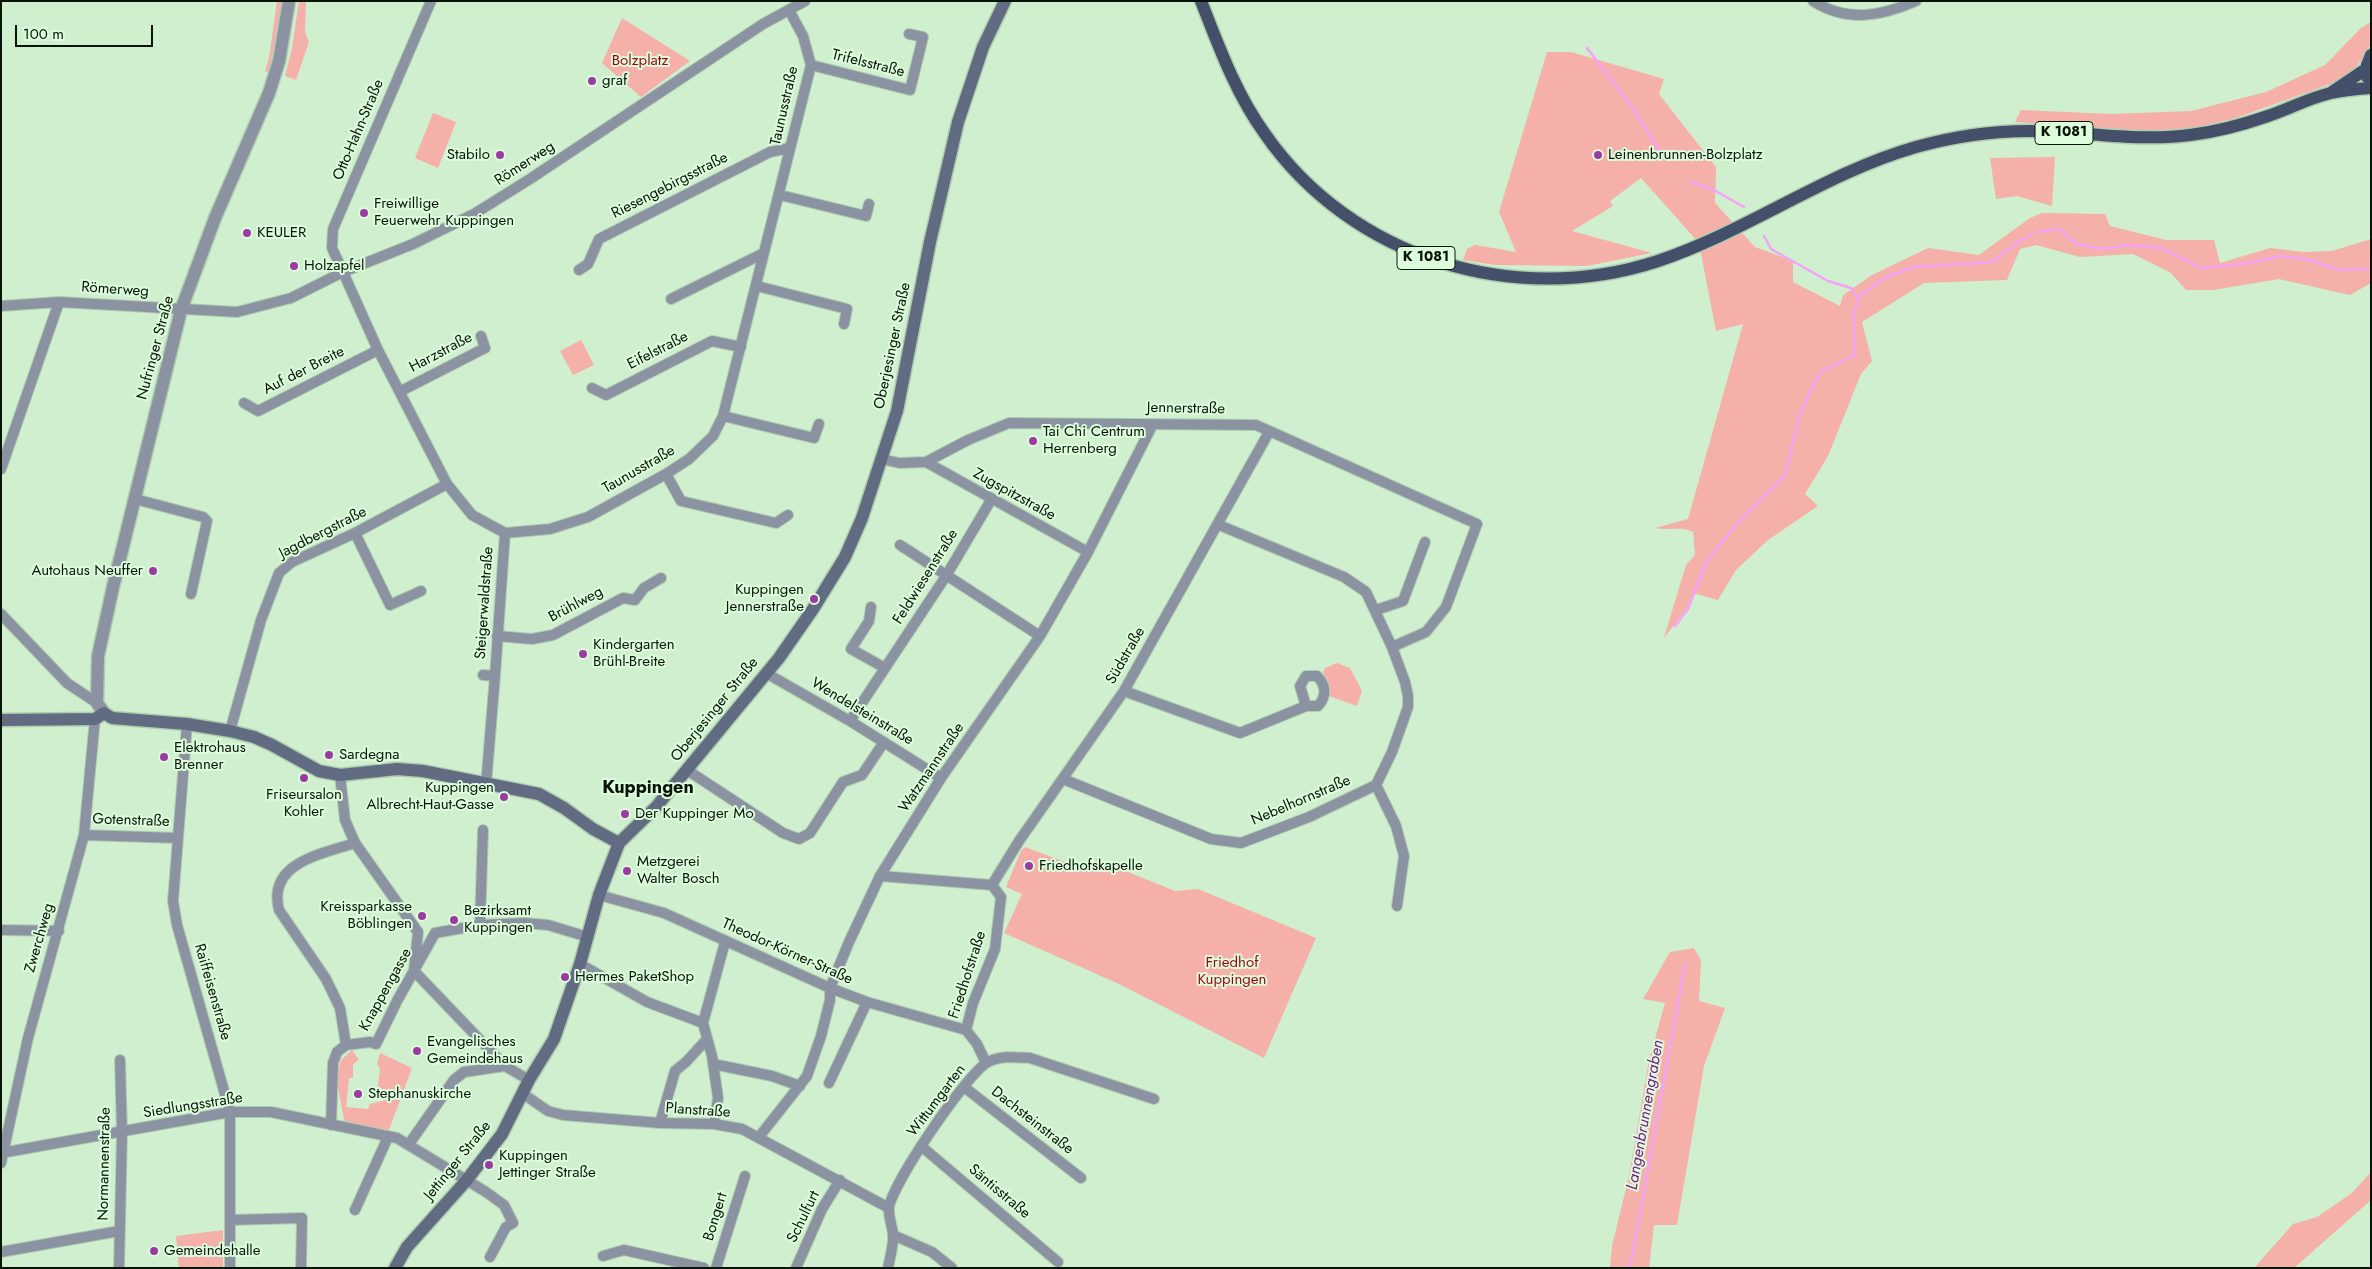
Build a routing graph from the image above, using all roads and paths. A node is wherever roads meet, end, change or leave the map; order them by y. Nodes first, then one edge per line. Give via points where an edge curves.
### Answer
1 (289, 1) edge
2 (430, 1) edge
3 (805, 1) edge
4 (1005, 1) edge
5 (1201, 1) edge
6 (1813, 1) edge
7 (1916, 1) edge
8 (789, 10) junction
9 (909, 34) dead end
10 (2371, 55) edge
11 (811, 65) junction
12 (2366, 69) junction
13 (2371, 87) edge
14 (2330, 93) junction
15 (790, 148) junction
16 (780, 195) junction
17 (869, 204) dead end
18 (764, 253) junction
19 (579, 270) dead end
20 (343, 272) junction
21 (757, 286) junction
22 (671, 299) dead end
23 (59, 302) junction
24 (1, 306) edge
25 (181, 310) junction
26 (844, 324) dead end
27 (481, 336) dead end
28 (741, 347) junction
29 (378, 350) junction
30 (592, 388) dead end
31 (401, 391) junction
32 (244, 404) dead end
33 (723, 416) junction
34 (819, 424) dead end
35 (1153, 424) junction
36 (1269, 432) junction
37 (882, 459) junction
38 (926, 462) junction
39 (1, 469) edge
40 (666, 474) junction
41 (447, 484) junction
42 (135, 499) junction
43 (991, 500) junction
44 (788, 515) dead end
45 (1219, 525) junction
46 (355, 533) junction
47 (505, 533) junction
48 (1425, 542) dead end
49 (900, 545) dead end
50 (1088, 552) junction
51 (946, 576) junction
52 (661, 578) dead end
53 (421, 591) dead end
54 (190, 594) dead end
55 (871, 607) dead end
56 (1376, 610) junction
57 (1, 614) edge
58 (497, 636) junction
59 (1040, 636) junction
60 (1392, 647) junction
61 (885, 668) junction
62 (766, 673) junction
63 (483, 675) dead end
64 (495, 676) junction
65 (1124, 690) junction
66 (1306, 706) dead end
67 (99, 712) junction
68 (1, 720) edge
69 (850, 721) junction
70 (187, 724) junction
71 (230, 731) junction
72 (884, 742) junction
73 (687, 770) junction
74 (340, 775) junction
75 (941, 778) junction
76 (1063, 778) junction
77 (486, 784) junction
78 (1376, 784) junction
79 (483, 830) dead end
80 (84, 835) junction
81 (177, 838) junction
82 (355, 843) junction
83 (619, 843) junction
84 (880, 876) junction
85 (992, 885) junction
86 (599, 896) junction
87 (1397, 906) dead end
88 (480, 925) junction
89 (1, 930) edge
90 (58, 931) junction
91 (418, 932) junction
92 (435, 933) junction
93 (588, 937) junction
94 (726, 942) junction
95 (580, 964) junction
96 (414, 970) junction
97 (830, 988) junction
98 (867, 1002) junction
99 (703, 1023) junction
100 (966, 1030) junction
101 (707, 1039) junction
102 (346, 1045) junction
103 (120, 1060) dead end
104 (986, 1063) junction
105 (713, 1064) junction
106 (505, 1066) junction
107 (529, 1080) junction
108 (829, 1083) dead end
109 (800, 1086) junction
110 (964, 1087) junction
111 (522, 1093) junction
112 (1154, 1098) dead end
113 (230, 1112) junction
114 (660, 1123) junction
115 (714, 1124) junction
116 (331, 1125) junction
117 (122, 1133) junction
118 (388, 1137) junction
119 (759, 1137) junction
120 (409, 1144) junction
121 (921, 1146) junction
122 (2, 1153) edge
123 (1, 1163) edge
124 (744, 1176) dead end
125 (1081, 1178) dead end
126 (840, 1180) junction
127 (466, 1181) junction
128 (889, 1208) junction
129 (355, 1210) dead end
130 (230, 1220) junction
131 (119, 1231) junction
132 (893, 1235) junction
133 (1, 1252) edge
134 (603, 1256) dead end
135 (490, 1257) dead end
136 (1058, 1262) dead end
137 (119, 1268) edge
138 (230, 1268) edge
139 (301, 1268) edge
140 (395, 1268) edge
141 (703, 1268) edge
142 (716, 1268) edge
143 (796, 1268) edge
144 (888, 1268) edge
145 (952, 1268) edge

1 - 25 street, Nufringer Straße via 279,61 269,93 215,218
2 - 20 street, Otto-Hahn-Straße via 333,229 332,248
3 - 8 street, Römerweg
4 - 37 main road, Oberjesinger Straße via 980,55 952,142 901,392
5 - 14 main road, K 1081 via 1238,90 1256,122 1285,161 1310,186 1347,217 1379,237 1426,258 1504,277 1589,277 1657,262 1878,160 1950,139 2029,131 2133,138 2190,135 2234,126
6 - 7 street via 1830,10 1860,16 1877,15
8 - 11 street, Taunusstraße via 803,36
8 - 20 street, Römerweg via 762,24 474,214 413,244
9 - 11 street, Trifelsstraße via 923,37 910,90
10 - 12 main road
11 - 15 street, Taunusstraße
12 - 13 main road
12 - 14 main road, K 1081
13 - 14 main road, K 1081
15 - 16 street, Taunusstraße
15 - 19 street, Riesengebirgsstraße via 770,152 599,239 588,264
16 - 17 street via 866,216
16 - 18 street, Taunusstraße
18 - 21 street, Taunusstraße
18 - 22 street
20 - 25 street, Römerweg via 291,298 237,312
20 - 29 street
21 - 26 street via 847,309
21 - 28 street, Taunusstraße
23 - 24 street, Römerweg
23 - 25 street, Römerweg
23 - 39 street
25 - 42 street, Nufringer Straße
27 - 31 street, Harzstraße via 485,348
28 - 30 street, Eifelstraße via 712,341 606,395
28 - 33 street, Taunusstraße
29 - 31 street
29 - 32 street, Auf der Breite via 258,411
31 - 41 street
33 - 34 street via 814,438
33 - 40 street, Taunusstraße via 713,436
35 - 36 street, Jennerstraße via 1256,425
35 - 38 street, Jennerstraße via 1009,423
35 - 50 street, Watzmannstraße
36 - 45 street, Südstraße
36 - 60 street, Jennerstraße via 1478,524 1446,607 1426,632
37 - 38 street, Jennerstraße via 899,463
37 - 62 main road, Oberjesinger Straße via 845,557 813,609
38 - 43 street, Zugspitzstraße
40 - 44 street via 681,501 776,523
40 - 47 street, Taunusstraße via 588,516 550,529
41 - 46 street, Jagdbergstraße
41 - 47 street via 472,515
42 - 54 street via 204,517 208,521
42 - 67 street, Nufringer Straße via 98,656
43 - 50 street, Zugspitzstraße
43 - 51 street, Feldwiesenstraße
45 - 56 street via 1344,577 1366,592
45 - 65 street, Südstraße
46 - 53 street via 390,606
46 - 71 street, Jagdbergstraße via 292,562 279,573 261,620
47 - 58 street, Steigerwaldstraße
48 - 56 street via 1403,600
49 - 51 street
50 - 59 street, Watzmannstraße
51 - 59 street
51 - 61 street, Feldwiesenstraße
52 - 58 street, Brühlweg via 644,588 635,600 623,598 553,635 532,639
55 - 61 street, Feldwiesenstraße via 869,621 851,649
56 - 60 street
57 - 67 street
58 - 64 street, Steigerwaldstraße
59 - 75 street, Watzmannstraße
60 - 78 street via 1405,682 1408,707
61 - 69 street, Feldwiesenstraße
62 - 69 street, Wendelsteinstraße
62 - 73 main road, Oberjesinger Straße
63 - 64 street, Steigerwaldstraße
64 - 77 street, Steigerwaldstraße
65 - 66 street via 1240,733
65 - 76 street, Südstraße
67 - 68 main road
67 - 70 main road via 112,718
67 - 80 street, Zwerchweg
69 - 72 street, Wendelsteinstraße
70 - 71 main road
70 - 81 street, Raiffeisenstraße
71 - 74 main road via 272,745 319,771
72 - 73 street via 862,775 843,782 810,834 799,839 783,834
72 - 75 street, Wendelsteinstraße
73 - 83 main road, Oberjesinger Straße via 656,807
74 - 77 main road via 397,769
74 - 82 street via 346,820
75 - 84 street, Watzmannstraße
76 - 78 street, Nebelhornstraße via 1211,839 1241,843 1309,817
76 - 85 street, Südstraße
77 - 83 main road via 539,794
78 - 87 street via 1396,826 1404,856
79 - 88 street
80 - 81 street, Gotenstraße
80 - 90 street, Zwerchweg
81 - 113 street, Raiffeisenstraße via 173,901 177,925
82 - 91 street
82 - 102 street via 298,862 278,884 276,897 279,910 326,979 340,1008
83 - 86 main road, Jettinger Straße
84 - 85 street
84 - 97 street, Watzmannstraße
85 - 100 street, Friedhofstraße via 1001,897 995,948
86 - 93 main road, Jettinger Straße
86 - 94 street, Theodor-Körner-Straße via 664,913
88 - 92 street
88 - 93 street via 548,925
89 - 90 street
90 - 122 street, Zwerchweg via 28,1038
91 - 92 street
91 - 96 street
92 - 96 street, Knappengasse
93 - 95 main road, Jettinger Straße
94 - 97 street, Theodor-Körner-Straße
94 - 99 street
95 - 99 street via 646,1002
95 - 107 main road, Jettinger Straße via 554,1039
96 - 102 street, Knappengasse via 376,1044
96 - 106 street
97 - 98 street, Theodor-Körner-Straße
97 - 109 street, Watzmannstraße via 815,1059
98 - 100 street, Theodor-Körner-Straße
98 - 108 street
99 - 101 street
100 - 104 street, Friedhofstraße
101 - 105 street
101 - 114 street via 675,1071
102 - 116 street via 337,1052 333,1063
103 - 117 street, Normannenstraße
104 - 110 street, Wittumgarten
104 - 112 street, Wittumgarten via 1010,1057 1030,1058
105 - 109 street via 772,1076
105 - 115 street via 718,1098
106 - 107 street
106 - 120 street via 464,1072 454,1080
107 - 111 main road, Jettinger Straße
109 - 119 street, Watzmannstraße
110 - 121 street, Wittumgarten
110 - 125 street, Dachsteinstraße
111 - 114 street, Planstraße via 548,1111 563,1115
111 - 127 main road, Jettinger Straße via 502,1134
113 - 116 street, Siedlungsstraße via 271,1112
113 - 117 street, Siedlungsstraße
113 - 130 street, Raiffeisenstraße
114 - 115 street, Planstraße
115 - 119 street, Planstraße via 742,1129
116 - 118 street, Siedlungsstraße
117 - 122 street, Siedlungsstraße
117 - 131 street, Normannenstraße
118 - 120 street, Siedlungsstraße
118 - 129 street
119 - 126 street, Planstraße
120 - 127 street, Siedlungsstraße
121 - 128 street, Wittumgarten
121 - 136 street, Säntisstraße
122 - 123 street, Zwerchweg
124 - 142 street, Bongert
126 - 128 street, Planstraße
126 - 143 street, Schulfurt via 822,1209
127 - 135 street, Siedlungsstraße via 504,1206 514,1223 506,1227
127 - 140 main road, Jettinger Straße via 407,1247
128 - 132 street
130 - 138 street, Raiffeisenstraße
130 - 139 street via 302,1218
131 - 133 street
131 - 137 street, Normannenstraße
132 - 144 street
132 - 145 street via 932,1252
134 - 141 street via 624,1250

